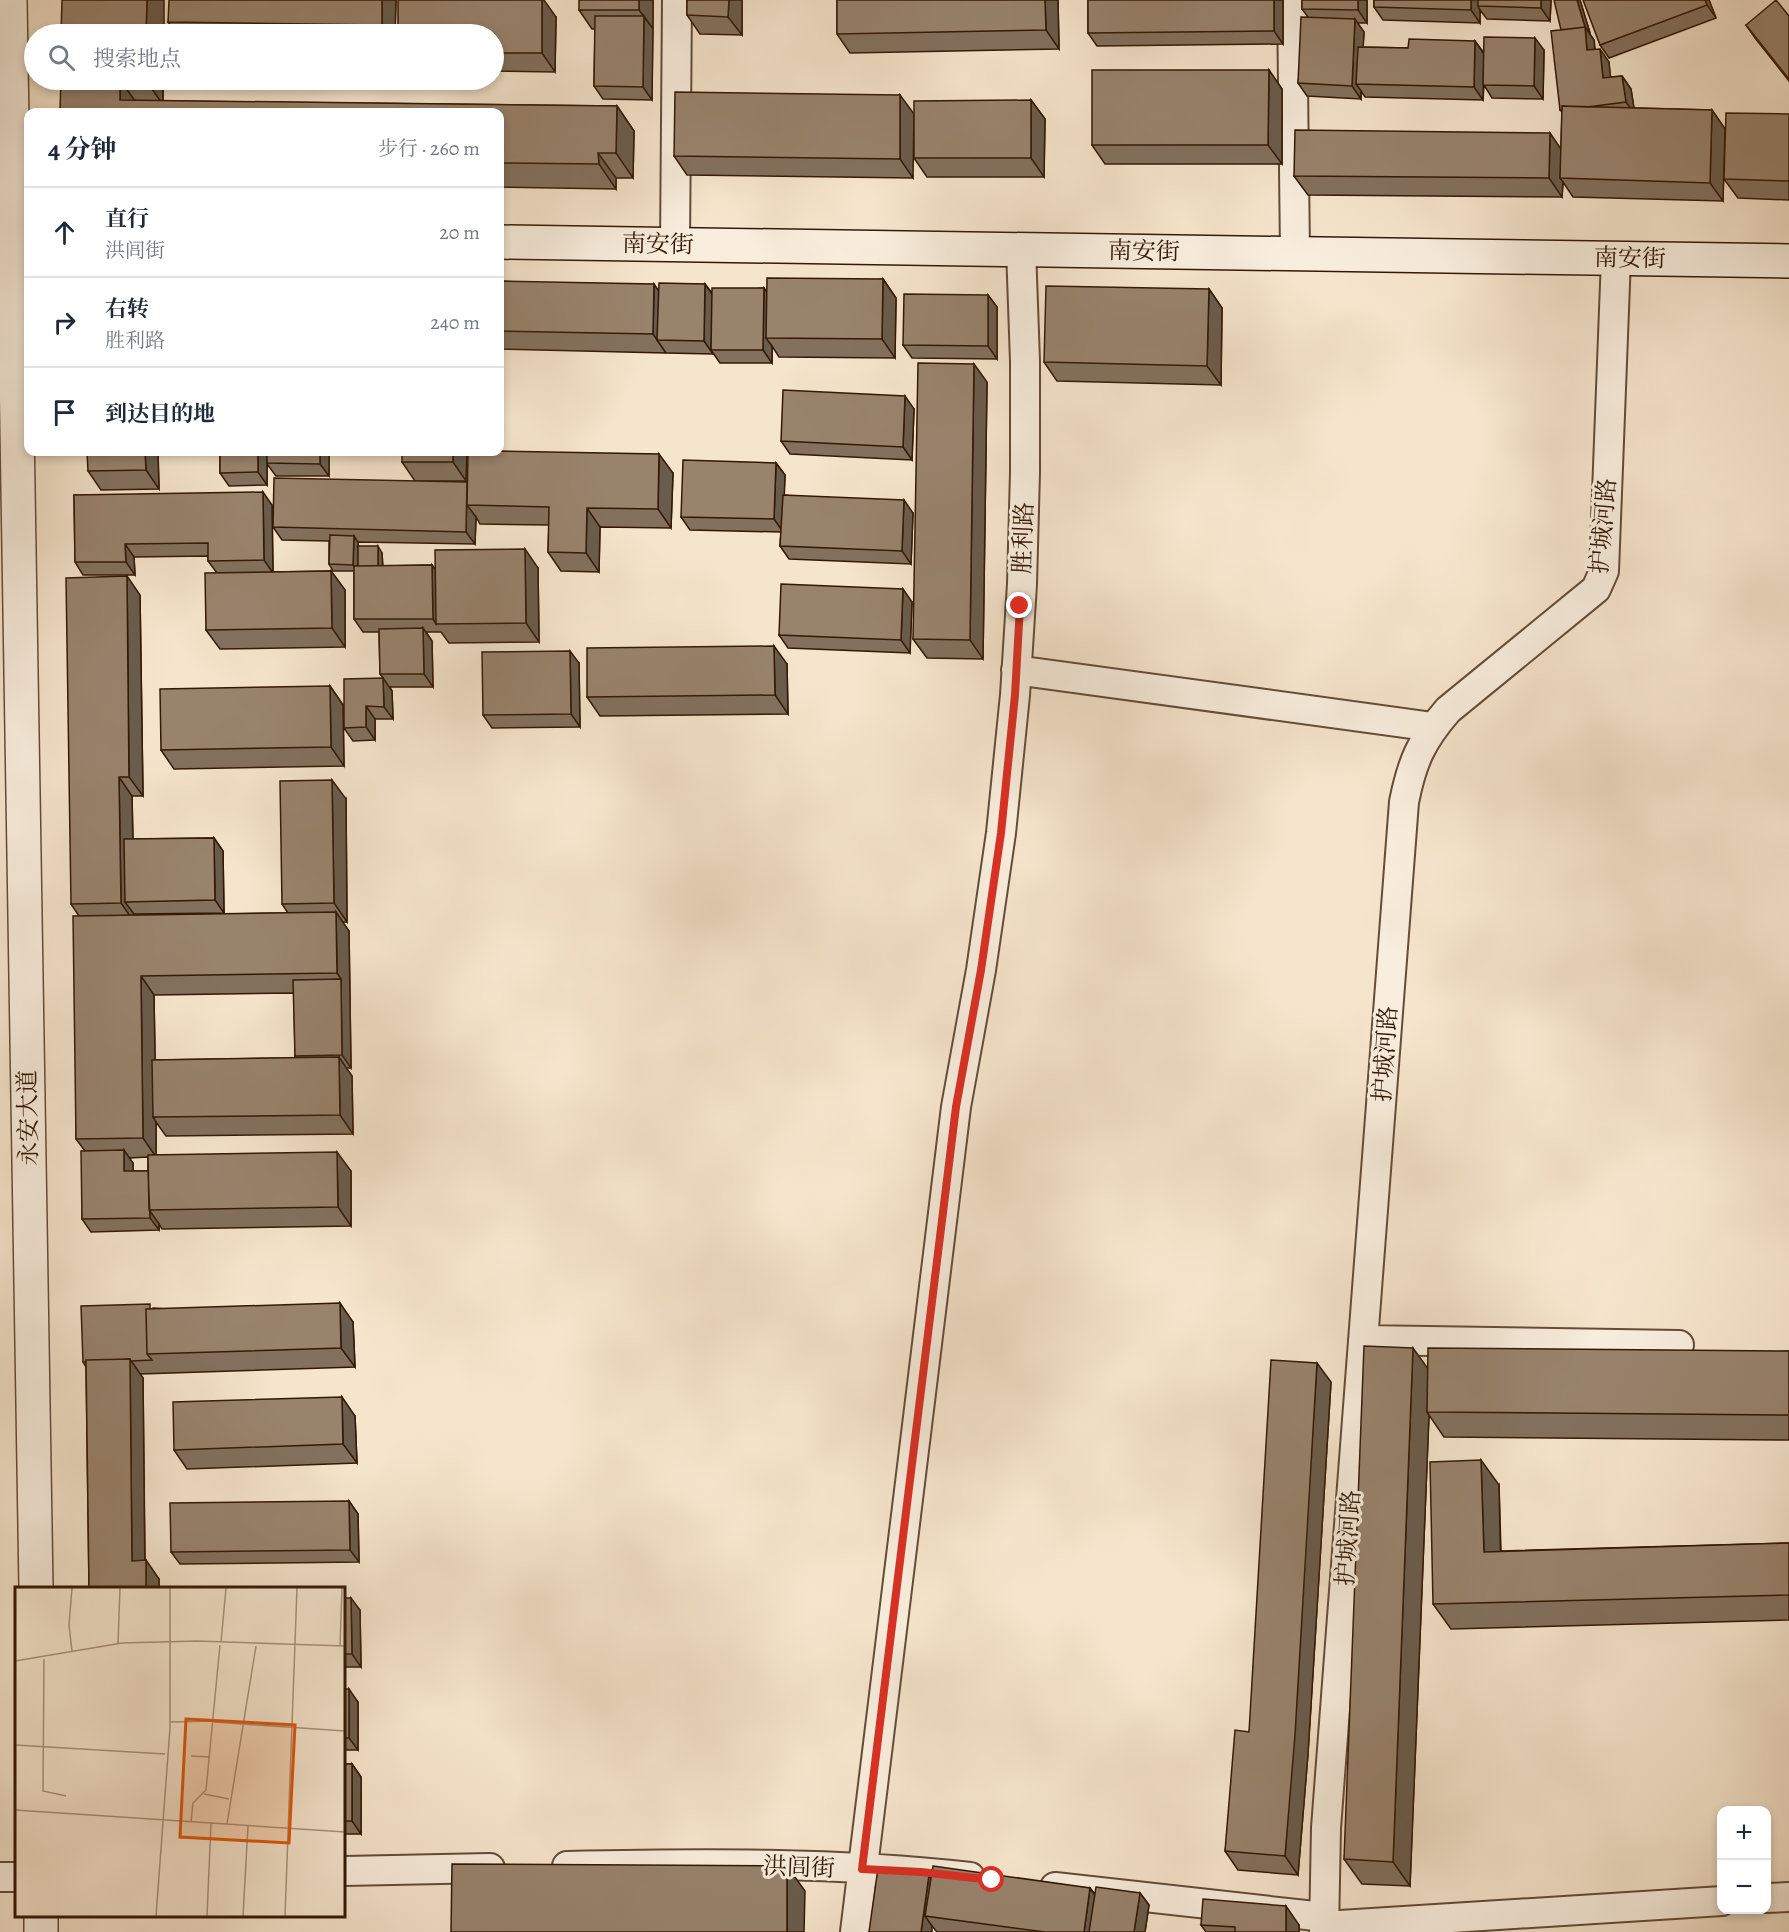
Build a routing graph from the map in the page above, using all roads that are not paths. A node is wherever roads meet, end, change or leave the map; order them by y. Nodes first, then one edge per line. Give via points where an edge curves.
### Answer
1 (10, 0) edge
2 (676, 0) edge
3 (1292, 0) edge
4 (14, 235) edge
5 (504, 242) edge
6 (675, 244) junction
7 (1021, 249) junction
8 (1295, 253) junction
9 (1616, 258) junction
10 (1789, 261) edge
11 (1016, 670) junction
12 (1433, 727) junction
13 (1363, 1340) junction
14 (1678, 1345) dead end
15 (36, 1587) edge
16 (862, 1869) junction
17 (345, 1871) edge
18 (992, 1880) edge
19 (1028, 1884) edge
20 (1789, 1897) edge
21 (1771, 1898) edge
22 (1717, 1901) edge
23 (1324, 1925) edge
24 (855, 1932) edge

1 - 4 street, 永安大道
2 - 6 street
3 - 8 street
4 - 15 street, 永安大道
5 - 6 street, 南安街
6 - 7 street, 南安街
7 - 8 street, 南安街
7 - 11 street, 胜利路 via 1025,472
8 - 9 street, 南安街
9 - 10 street, 南安街
9 - 12 street, 护城河路 via 1604,571 1596,589 1448,710
11 - 12 street
11 - 16 street, 胜利路 via 1001,833 956,1107
12 - 13 street, 护城河路 via 1410,773 1404,802
13 - 14 street
13 - 23 street, 护城河路 via 1326,1828
16 - 17 street, 洪闾街 via 616,1865
16 - 18 street, 洪闾街
16 - 24 street, 胜利路
19 - 23 street
20 - 21 street
22 - 23 street

